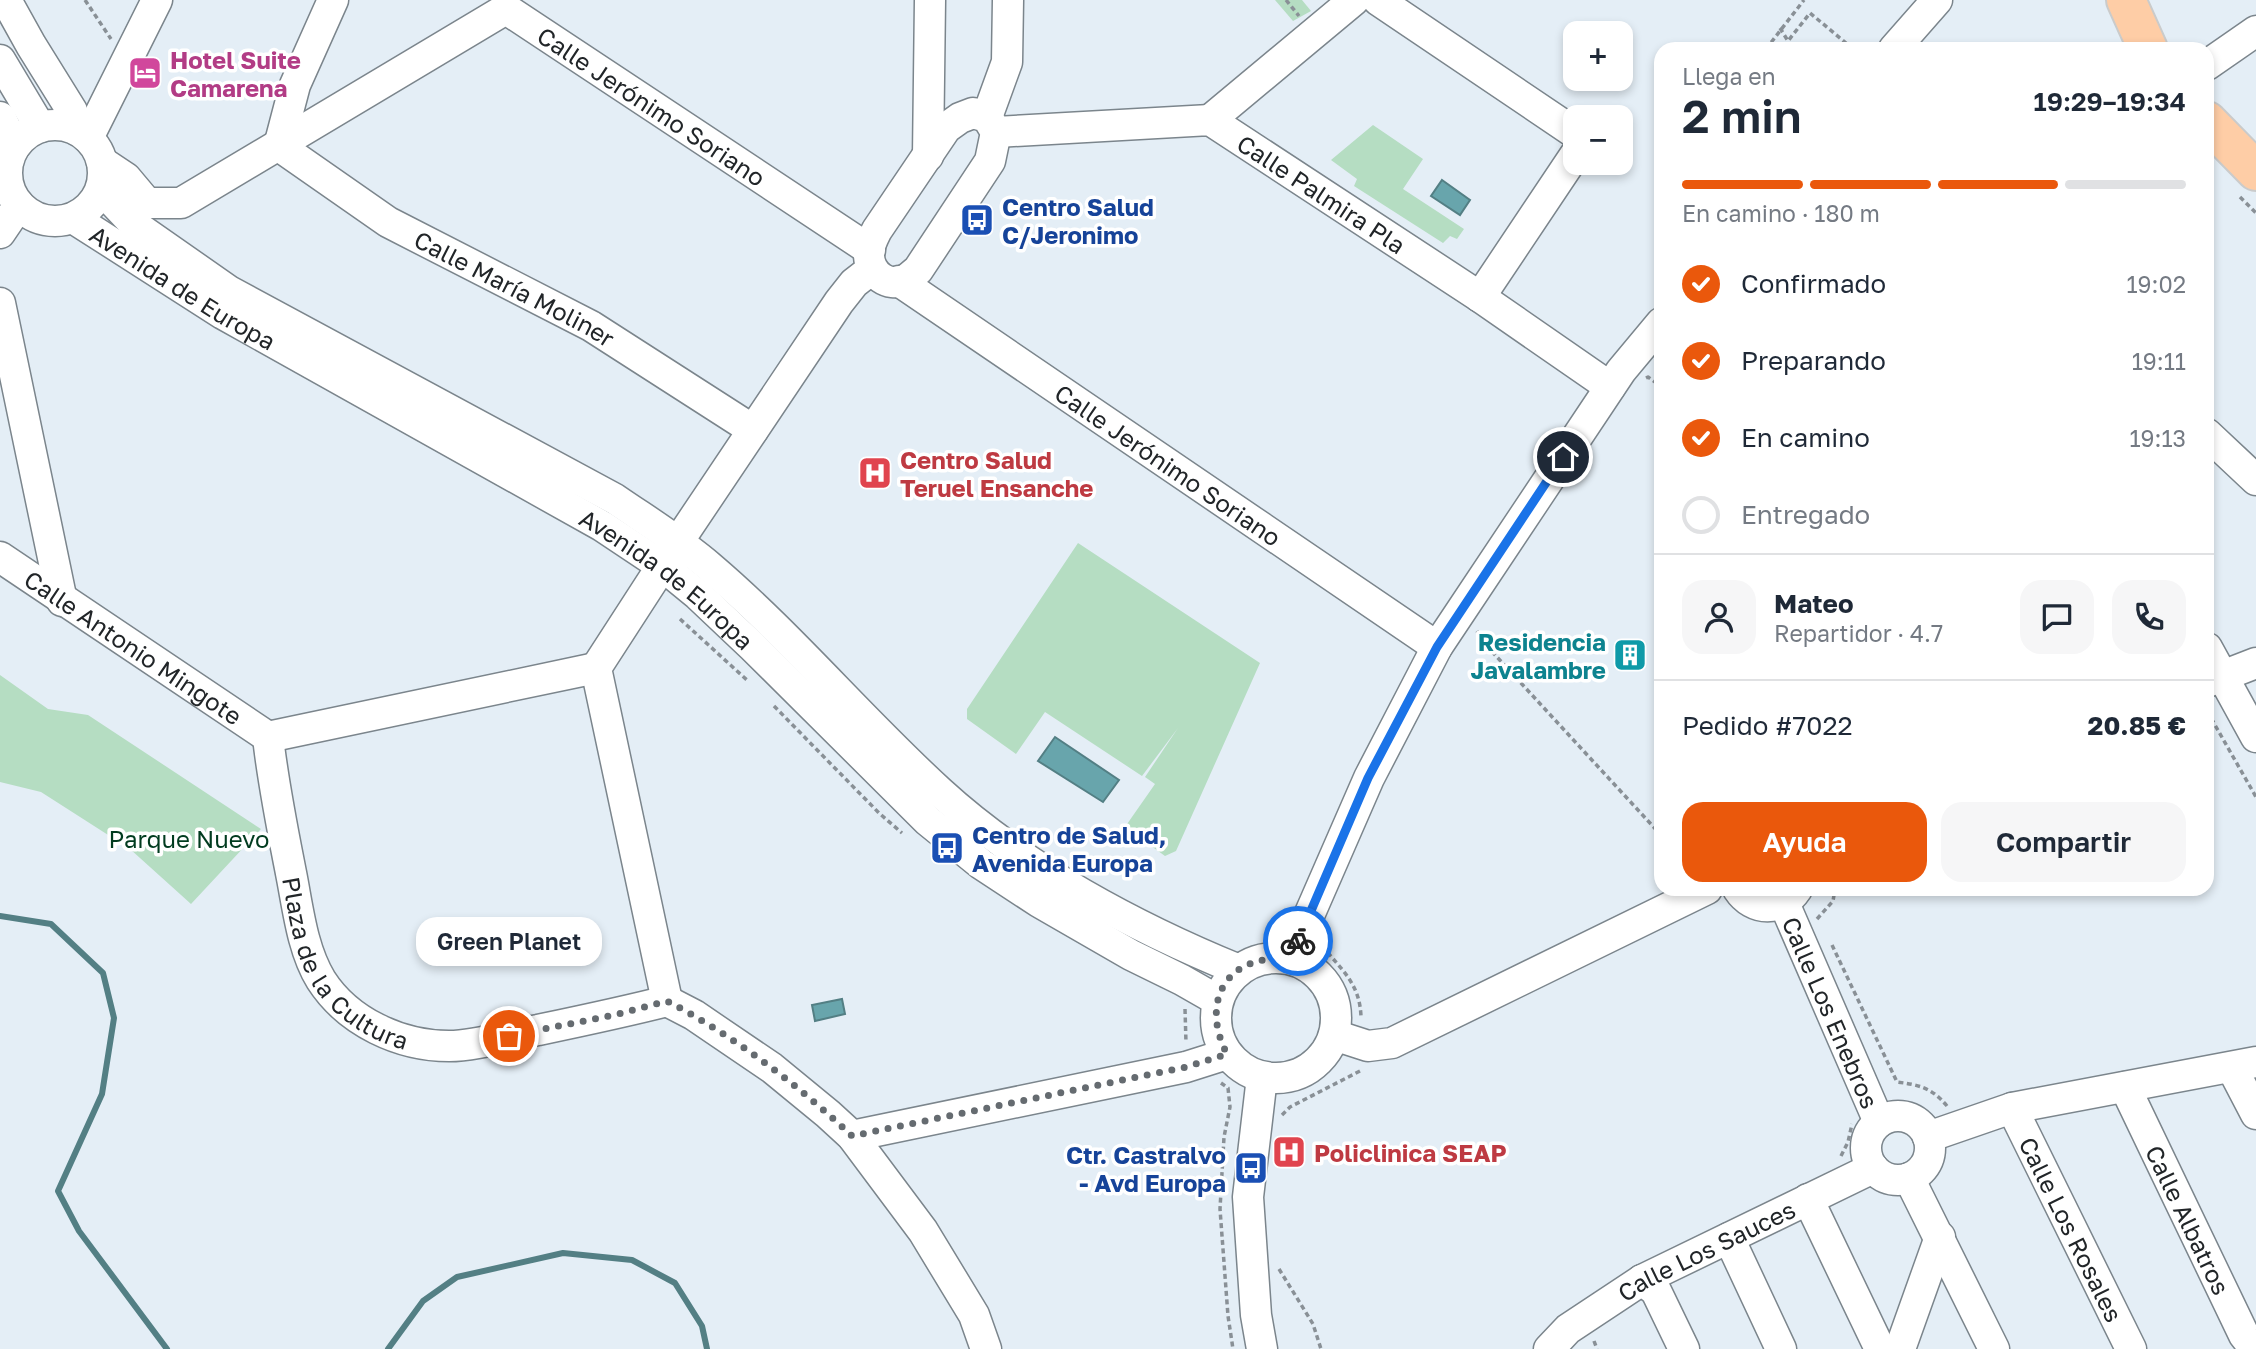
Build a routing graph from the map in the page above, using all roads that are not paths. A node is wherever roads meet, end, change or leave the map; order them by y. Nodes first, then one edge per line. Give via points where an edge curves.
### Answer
1 (6, 0) edge
2 (157, 0) edge
3 (333, 0) edge
4 (930, 0) edge
5 (1008, 0) edge
6 (1354, 0) edge
7 (1378, 0) edge
8 (1937, 0) edge
9 (2126, 0) edge
10 (2256, 31) edge
11 (1900, 42) edge
12 (2145, 42) edge
13 (0, 60) edge
14 (2214, 60) edge
15 (0, 117) edge
16 (1210, 120) junction
17 (1563, 124) edge
18 (992, 125) junction
19 (40, 127) junction
20 (2214, 128) edge
21 (15, 146) junction
22 (279, 146) junction
23 (92, 155) junction
24 (928, 156) junction
25 (2256, 171) edge
26 (1563, 173) edge
27 (181, 203) junction
28 (19, 205) junction
29 (73, 218) junction
30 (0, 233) edge
31 (183, 259) junction
32 (871, 259) junction
33 (899, 281) junction
34 (1480, 297) junction
35 (0, 303) edge
36 (1654, 335) edge
37 (1624, 384) junction
38 (753, 430) junction
39 (2214, 441) edge
40 (2256, 480) edge
41 (678, 541) junction
42 (0, 557) edge
43 (662, 566) junction
44 (62, 601) junction
45 (1437, 647) junction
46 (2256, 663) edge
47 (596, 668) junction
48 (2215, 678) edge
49 (268, 737) junction
50 (2256, 737) edge
51 (1693, 896) edge
52 (1744, 896) edge
53 (1792, 907) edge
54 (1290, 959) junction
55 (1239, 970) junction
56 (1217, 1000) junction
57 (667, 1001) junction
58 (1348, 1030) junction
59 (2244, 1065) edge
60 (1222, 1067) junction
61 (1262, 1077) junction
62 (2124, 1087) junction
63 (2012, 1108) junction
64 (2256, 1114) edge
65 (1879, 1122) junction
66 (1940, 1133) junction
67 (852, 1136) junction
68 (1872, 1168) junction
69 (1909, 1178) junction
70 (1808, 1199) junction
71 (1940, 1237) junction
72 (1728, 1238) junction
73 (1642, 1280) junction
74 (2244, 1311) edge
75 (1565, 1343) edge
76 (986, 1349) edge
77 (1262, 1349) edge
78 (1684, 1349) edge
79 (1781, 1349) edge
80 (1880, 1349) edge
81 (1900, 1349) edge
82 (1994, 1349) edge
83 (2131, 1349) edge
84 (2255, 1349) edge

1 - 23 street via 72,111
2 - 23 street via 128,58
3 - 22 street via 295,85
4 - 24 street
5 - 18 street via 1007,62
6 - 16 street
7 - 17 street
8 - 11 street
9 - 12 main road
10 - 14 street
13 - 19 street
15 - 21 street
16 - 18 street, Calle Palmira Pla
16 - 34 street, Calle Palmira Pla
18 - 24 street, Calle Palmira Pla via 973,113 960,118 946,128
18 - 33 street via 990,160 918,270
19 - 21 street
19 - 23 street via 52,125
20 - 25 main road
21 - 28 street via 7,179
22 - 27 street, Calle Jerónimo Soriano
22 - 32 street, Calle Jerónimo Soriano via 506,9
22 - 38 street, Calle María Moliner via 388,222 591,326
23 - 27 street via 126,178 146,203
23 - 29 street via 94,201
23 - 31 street, Avenida de Europa via 136,226
24 - 32 street, Calle Palmira Pla via 877,230
26 - 34 street
27 - 31 street via 175,242
28 - 29 street via 47,221
28 - 30 street
29 - 43 street, Avenida de Europa via 223,314 602,526
31 - 41 street, Avenida de Europa via 229,290 615,499
32 - 33 street, Calle Jerónimo Soriano via 881,279
32 - 38 street
33 - 45 street, Calle Jerónimo Soriano
34 - 37 street, Calle Palmira Pla
35 - 44 street
36 - 37 street
37 - 45 street
38 - 41 street
39 - 40 street
41 - 55 street, Avenida de Europa via 766,619 942,794 994,837 1144,928
42 - 44 street, Calle Antonio Mingote
43 - 47 street
43 - 56 street, Avenida de Europa via 753,647 928,821 981,864 1039,902
44 - 49 street, Calle Antonio Mingote
45 - 54 street via 1368,778
46 - 48 street
47 - 49 street
47 - 57 street
48 - 50 street
49 - 57 street, Plaza de la Cultura via 302,932 322,980 360,1018 413,1042 450,1046
51 - 58 street via 1392,1044 1368,1045
52 - 53 street via 1755,904
53 - 65 street, Calle Los Enebros
54 - 55 street via 1272,957
54 - 58 street via 1323,979 1333,996 1336,1015
55 - 56 street
56 - 60 street
57 - 67 street via 772,1068
58 - 61 street via 1298,1075
59 - 62 street
59 - 64 street
60 - 61 street
60 - 67 street via 1186,1067
61 - 77 street via 1248,1197
62 - 63 street
62 - 74 street, Calle Albatros
63 - 66 street
63 - 83 street, Calle Los Rosales
65 - 66 street via 1907,1117
65 - 68 street via 1867,1138
66 - 69 street via 1918,1173
67 - 76 street via 923,1231 974,1315
68 - 69 street via 1889,1179
68 - 70 street, Calle Los Sauces
69 - 71 street
70 - 72 street, Calle Los Sauces
70 - 80 street
71 - 81 street
71 - 82 street
72 - 73 street, Calle Los Sauces
72 - 79 street
73 - 75 street, Calle Los Sauces
73 - 78 street via 1656,1291
74 - 84 street, Calle Albatros via 2244,1335

